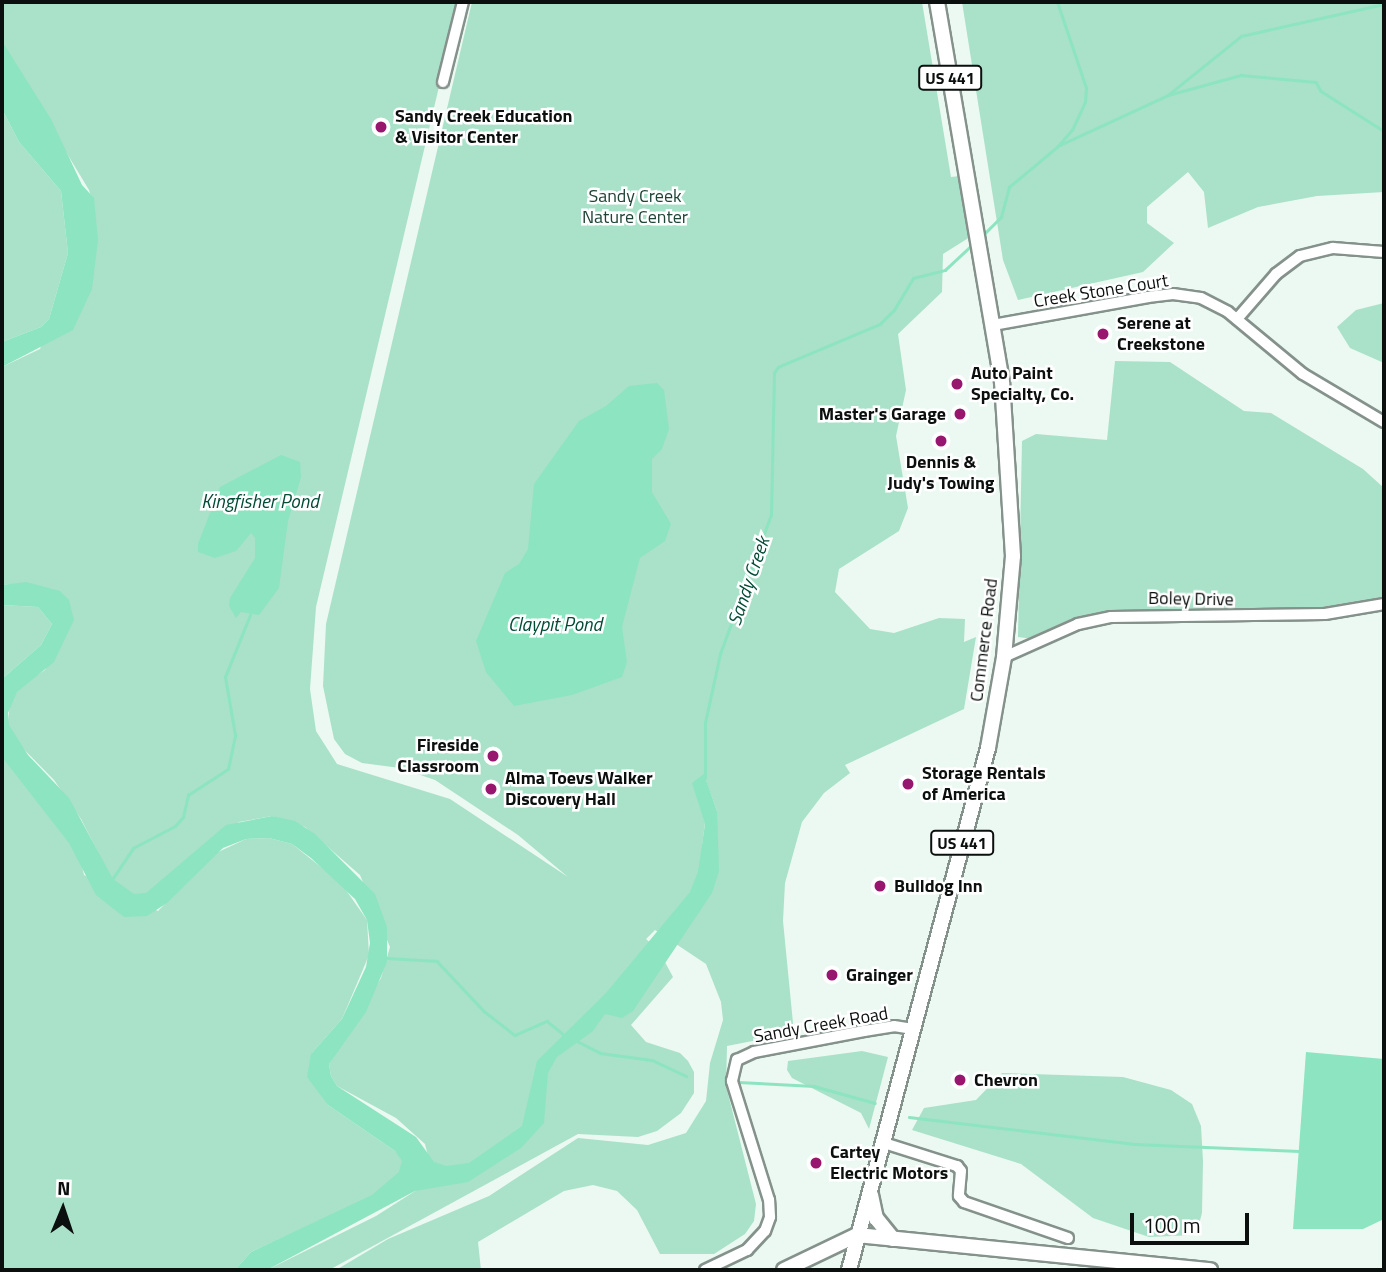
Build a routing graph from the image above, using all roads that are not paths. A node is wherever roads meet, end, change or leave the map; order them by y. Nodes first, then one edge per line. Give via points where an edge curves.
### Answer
1 (463, 2) edge
2 (937, 2) edge
3 (443, 82) dead end
4 (1384, 252) edge
5 (1237, 319) junction
6 (993, 325) junction
7 (1384, 422) edge
8 (1384, 604) edge
9 (1004, 657) junction
10 (913, 1030) junction
11 (884, 1143) junction
12 (871, 1190) junction
13 (857, 1235) junction
14 (1068, 1238) dead end
15 (893, 1239) junction
16 (705, 1270) edge
17 (784, 1270) edge
18 (849, 1270) edge
19 (1210, 1270) edge

1 - 3 street
2 - 6 highway, Commerce Road / US 441
4 - 5 street via 1343,247 1300,256 1276,274
5 - 6 street, Creek Stone Court via 1201,298 1173,294
5 - 7 street, Creek Stone Court via 1296,369
6 - 9 highway, Commerce Road / US 441 via 1011,484 1013,556
8 - 9 street, Boley Drive via 1325,614 1111,617 1079,624
9 - 10 highway, Commerce Road / US 441 via 988,748
10 - 11 highway, Commerce Road / US 441
10 - 16 street, Sandy Creek Road via 894,1026 864,1031 754,1052 737,1060 732,1082 769,1200 770,1217 765,1231 747,1250
11 - 12 highway, Commerce Road / US 441
11 - 14 street via 957,1166 961,1171 958,1196 964,1202
12 - 13 highway, Commerce Road / US 441
12 - 15 highway via 876,1218
13 - 15 highway
13 - 17 highway
13 - 18 highway, Commerce Road / US 441
15 - 19 highway

